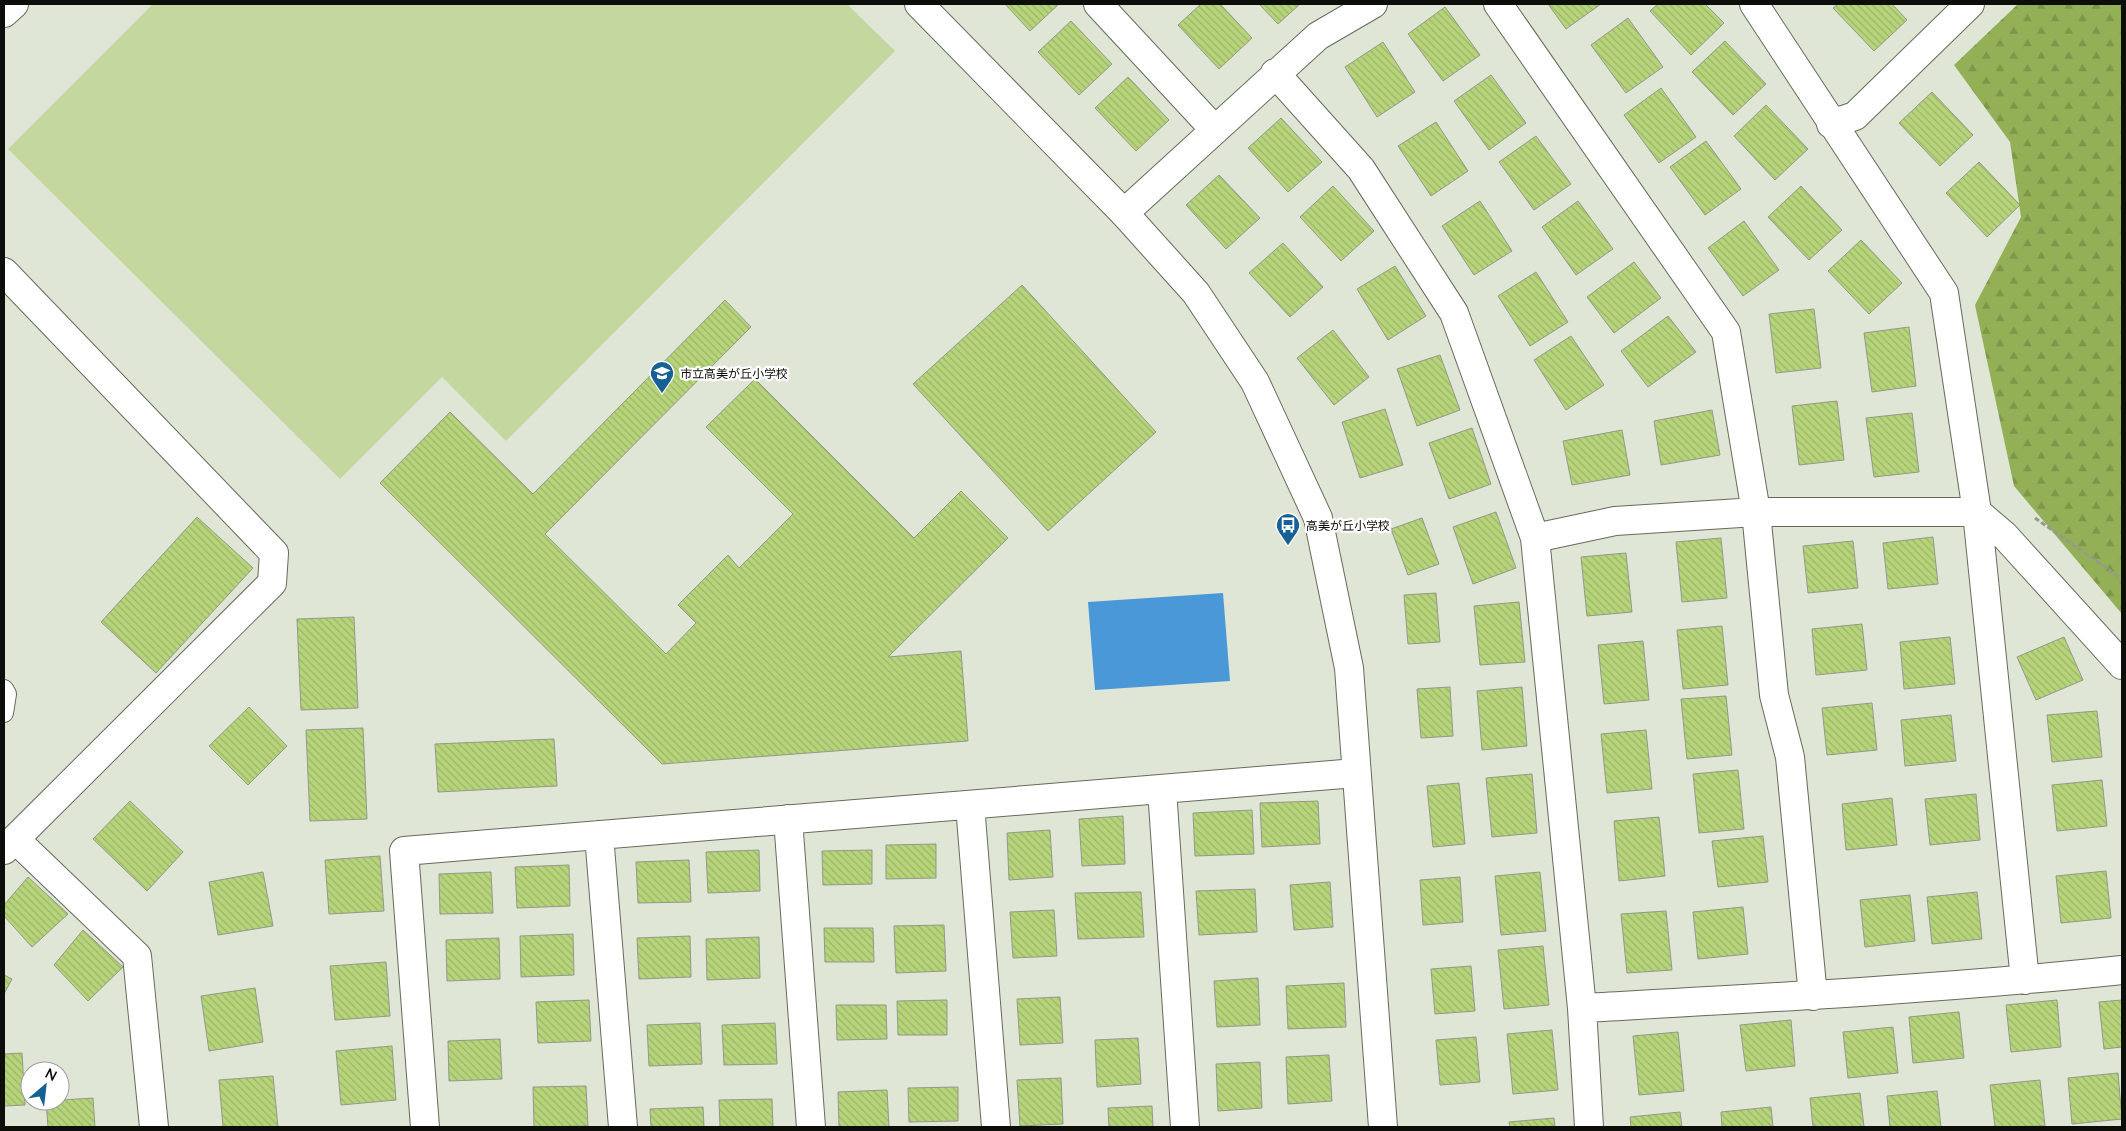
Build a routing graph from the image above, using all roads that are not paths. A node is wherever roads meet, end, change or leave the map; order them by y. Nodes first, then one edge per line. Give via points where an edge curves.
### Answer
1 (14, 4) edge
2 (920, 4) edge
3 (1098, 4) edge
4 (1373, 4) edge
5 (1498, 4) edge
6 (1754, 4) edge
7 (1970, 4) edge
8 (4, 13) edge
9 (1275, 73) junction
10 (1831, 124) junction
11 (1214, 129) junction
12 (1124, 214) junction
13 (4, 272) edge
14 (1756, 512) junction
15 (1977, 512) junction
16 (1535, 538) junction
17 (2122, 665) edge
18 (4, 689) edge
19 (4, 713) edge
20 (1356, 772) junction
21 (1162, 789) junction
22 (970, 805) junction
23 (788, 819) junction
24 (599, 835) junction
25 (9, 844) edge
26 (2122, 970) edge
27 (2025, 980) junction
28 (1814, 996) junction
29 (1582, 1008) junction
30 (154, 1127) edge
31 (425, 1127) edge
32 (623, 1127) edge
33 (811, 1127) edge
34 (996, 1127) edge
35 (1185, 1127) edge
36 (1384, 1127) edge
37 (1588, 1127) edge

1 - 8 street
2 - 12 street
3 - 11 street
4 - 9 street via 1318,36
5 - 14 street via 1726,332
6 - 10 street
7 - 10 street via 1855,116
9 - 11 street
9 - 16 street via 1361,169 1454,313
10 - 15 street via 1944,293
11 - 12 street
12 - 20 street via 1196,293 1255,382 1318,518 1349,668
13 - 25 street via 274,553 272,583
14 - 15 street
14 - 16 street via 1614,521
14 - 28 street via 1774,695 1790,757
15 - 17 street via 2005,536
15 - 27 street
16 - 29 street
18 - 19 lane via 7,694
20 - 21 street
20 - 36 street
21 - 22 street
21 - 35 street
22 - 23 street
22 - 34 street
23 - 24 street
23 - 33 street
24 - 31 street via 404,850
24 - 32 street
25 - 30 street via 137,956
26 - 27 street
27 - 28 street
28 - 29 street
29 - 37 street

